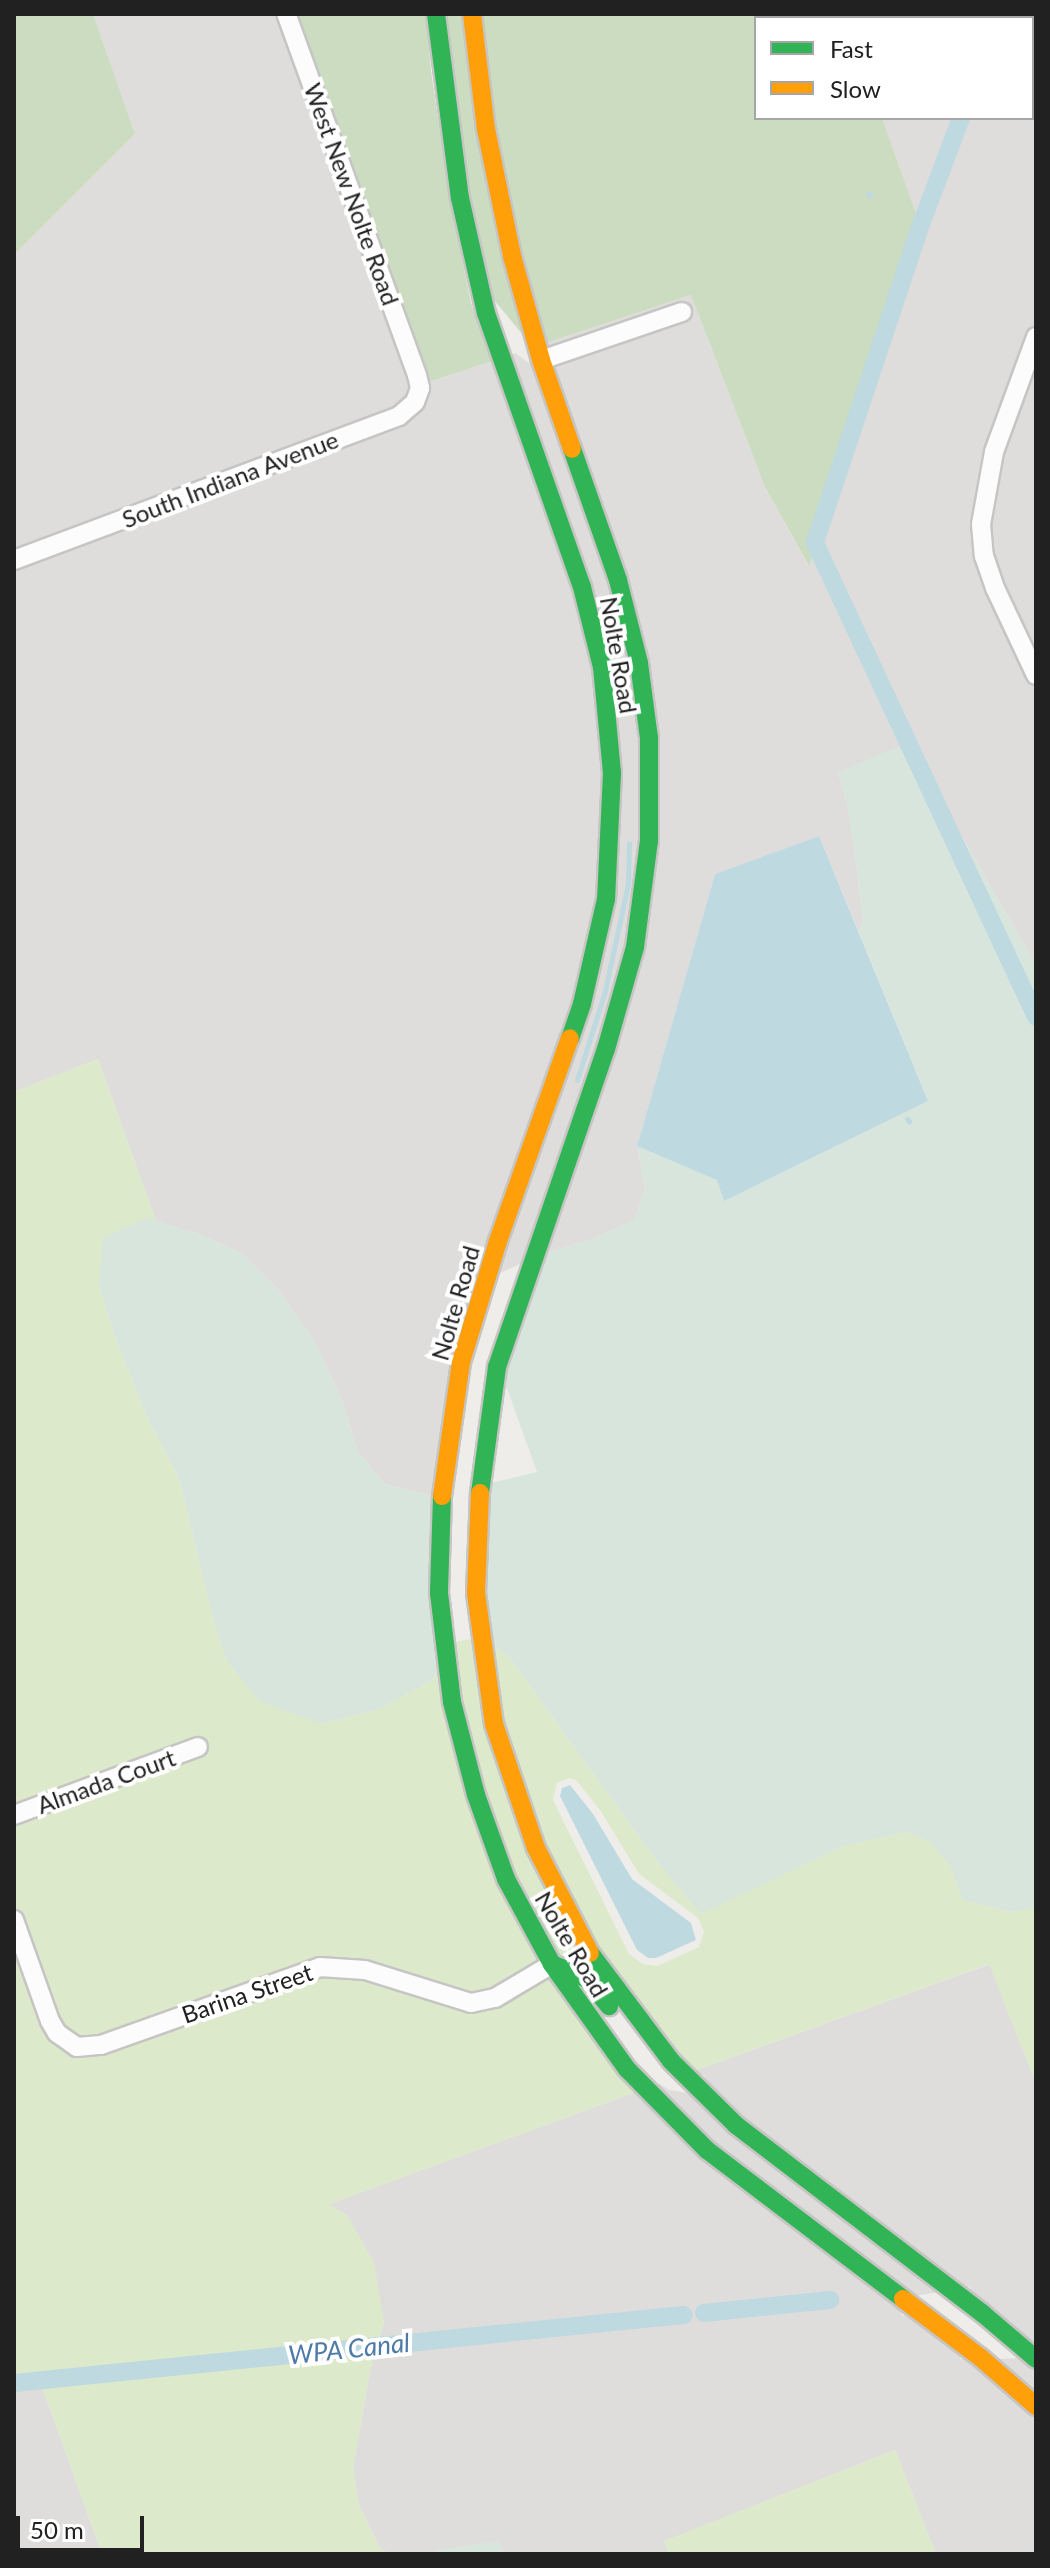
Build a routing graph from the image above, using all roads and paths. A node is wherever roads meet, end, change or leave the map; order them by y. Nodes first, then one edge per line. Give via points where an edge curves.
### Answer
1 (286, 14) edge
2 (436, 14) edge
3 (472, 14) edge
4 (485, 304) junction
5 (682, 312) dead end
6 (1036, 337) edge
7 (541, 360) junction
8 (417, 375) joint
9 (14, 560) edge
10 (1036, 675) edge
11 (198, 1747) dead end
12 (14, 1815) edge
13 (14, 1920) edge
14 (552, 1964) junction
15 (694, 2084) junction
16 (962, 2297) junction
17 (911, 2306) junction
18 (970, 2350) junction
19 (1031, 2354) edge
20 (1036, 2406) edge

1 - 8 street, West New Nolte Road
2 - 4 street, Nolte Road via 460,198
3 - 7 street, Nolte Road via 486,129 512,256
4 - 7 street via 506,331
4 - 14 street, Nolte Road via 582,587 602,667 612,773 606,899 582,1004 461,1362 443,1478 439,1593 452,1702 476,1795 506,1879
5 - 7 street
6 - 10 street via 994,452 981,524 995,588
7 - 15 street, Nolte Road via 618,580 639,663 649,738 649,841 635,947 606,1049 497,1367 479,1498 476,1593 494,1724 536,1848 593,1959
8 - 9 street, South Indiana Avenue via 415,402 399,416
11 - 12 street, Almada Court
13 - 14 street, Barina Street via 50,2021 67,2043 77,2047 114,2041 320,1967 365,1970 471,2003 495,1998
14 - 15 street via 587,1979 672,2082
14 - 17 street, Nolte Road via 627,2069 707,2150
15 - 16 street, Nolte Road via 767,2150
16 - 17 street
16 - 19 street, Nolte Road
17 - 18 street, Nolte Road
18 - 19 street
18 - 20 street, Nolte Road

